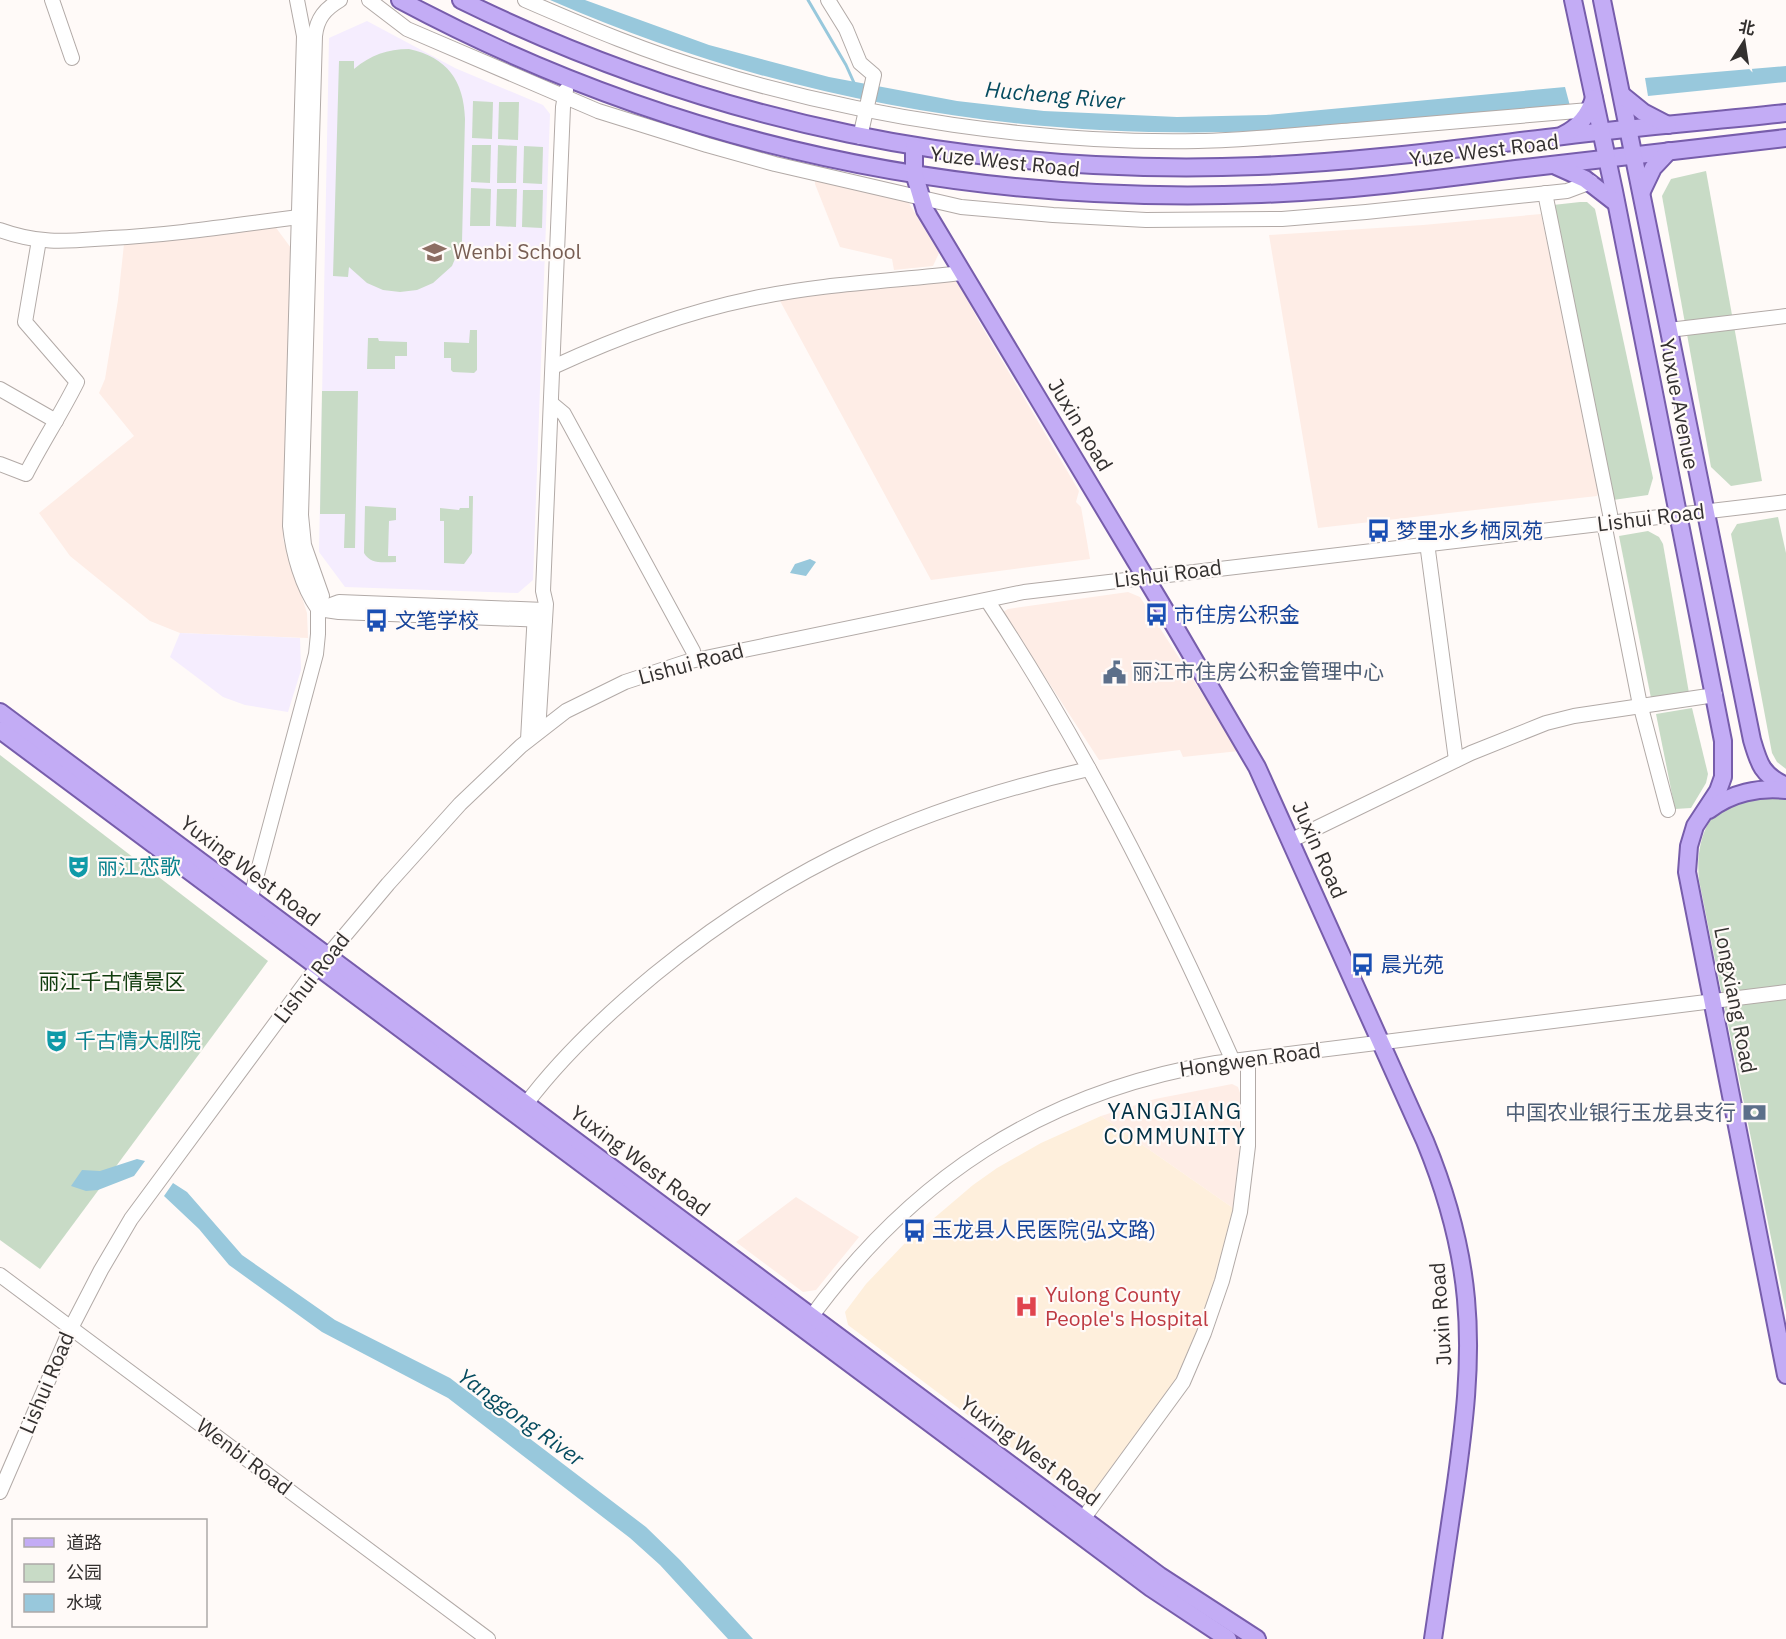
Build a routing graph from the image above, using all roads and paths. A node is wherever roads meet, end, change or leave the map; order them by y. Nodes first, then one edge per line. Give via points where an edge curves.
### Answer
1 (52, 0) edge
2 (297, 0) edge
3 (340, 0) edge
4 (369, 0) edge
5 (400, 0) edge
6 (460, 0) edge
7 (525, 0) edge
8 (828, 0) edge
9 (1573, 0) edge
10 (1602, 0) edge
11 (72, 58) dead end
12 (569, 79) junction
13 (1622, 95) junction
14 (564, 97) junction
15 (1592, 104) junction
16 (867, 108) junction
17 (1786, 113) edge
18 (1669, 125) junction
19 (1629, 129) junction
20 (1601, 132) junction
21 (1562, 136) junction
22 (860, 137) junction
23 (1786, 138) edge
24 (918, 148) junction
25 (1670, 151) junction
26 (1635, 155) junction
27 (1607, 158) junction
28 (1552, 165) junction
29 (920, 176) junction
30 (1591, 182) junction
31 (1642, 191) junction
32 (1545, 193) junction
33 (925, 199) junction
34 (1616, 203) junction
35 (298, 217) junction
36 (0, 230) edge
37 (39, 240) junction
38 (962, 273) junction
39 (1786, 316) edge
40 (1670, 330) junction
41 (553, 367) junction
42 (0, 389) edge
43 (552, 404) junction
44 (56, 421) junction
45 (0, 464) edge
46 (1786, 494) edge
47 (1786, 502) edge
48 (1705, 507) junction
49 (1678, 510) junction
50 (1607, 518) junction
51 (1427, 543) junction
52 (1147, 572) junction
53 (987, 600) junction
54 (318, 609) junction
55 (540, 615) junction
56 (693, 651) junction
57 (1715, 695) junction
58 (1641, 706) junction
59 (0, 712) edge
60 (0, 730) edge
61 (534, 730) junction
62 (1456, 760) junction
63 (1089, 769) junction
64 (1786, 788) edge
65 (1668, 810) dead end
66 (1703, 814) junction
67 (1298, 837) junction
68 (248, 907) junction
69 (318, 959) junction
70 (1786, 992) edge
71 (1786, 1000) edge
72 (1713, 1005) junction
73 (1387, 1046) junction
74 (1233, 1061) junction
75 (1248, 1068) junction
76 (526, 1104) junction
77 (0, 1275) edge
78 (67, 1325) junction
79 (811, 1325) junction
80 (1786, 1374) edge
81 (0, 1470) edge
82 (0, 1492) edge
83 (1083, 1519) junction
84 (488, 1639) edge
85 (1228, 1639) edge
86 (1257, 1639) edge
87 (1433, 1639) edge
88 (1442, 1639) edge

1 - 11 street
2 - 35 street via 304,36
3 - 54 street via 323,14 315,36 301,515 304,545 321,596
4 - 14 street via 407,29
5 - 12 main road, Yuze West Road
6 - 22 main road, Yuze West Road via 566,48 654,81 764,115
7 - 16 street via 681,62 771,88
8 - 16 street via 860,63 874,75
9 - 15 main road, Yuxue Avenue
10 - 13 main road, Yuxue Avenue
12 - 14 street
12 - 29 main road, Yuze West Road via 656,111 766,144
13 - 18 main road via 1643,112
13 - 19 main road, Yuxue Avenue
14 - 33 street via 707,145
14 - 41 street
15 - 16 street via 1248,139 1161,141 1014,131
15 - 20 main road, Yuxue Avenue
15 - 21 main road via 1574,129
16 - 22 street
17 - 18 main road, Yuze West Road
18 - 19 main road, Yuze West Road
19 - 20 main road, Yuze West Road
19 - 26 main road, Yuxue Avenue
20 - 21 main road, Yuze West Road
20 - 27 main road, Yuxue Avenue
21 - 24 main road, Yuze West Road via 1348,161 1213,167 1068,164
22 - 24 main road, Yuze West Road
23 - 25 main road, Yuze West Road
24 - 29 main road, Juxin Road
25 - 26 main road, Yuze West Road
25 - 31 main road via 1653,168
26 - 27 main road, Yuze West Road
26 - 31 main road, Yuxue Avenue
27 - 28 main road, Yuze West Road
27 - 34 main road, Yuxue Avenue
28 - 29 main road, Yuze West Road via 1350,188 1225,195 1076,192
28 - 30 main road
29 - 33 main road, Juxin Road
30 - 32 street via 1568,191
30 - 34 main road
31 - 40 main road, Yuxue Avenue
32 - 33 street via 1338,215 1200,220 1053,216 961,207
32 - 50 street
33 - 38 main road, Juxin Road via 925,210
33 - 52 main road, Juxin Road
34 - 49 main road, Yuxue Avenue
35 - 37 street via 148,236 69,242
35 - 54 street via 290,526 296,560
36 - 37 street
37 - 44 street via 25,322 77,382
38 - 41 street via 739,301 645,328
38 - 52 main road, Juxin Road
39 - 40 street
40 - 48 main road, Yuxue Avenue
41 - 43 street
42 - 44 street
43 - 55 street
43 - 56 street via 564,414
44 - 45 street via 26,474
46 - 48 street, Lishui Road
47 - 48 street, Lishui Road
48 - 49 street, Lishui Road
48 - 64 main road, Yuxue Avenue via 1754,748 1767,775
49 - 50 street, Lishui Road
49 - 57 main road, Yuxue Avenue
50 - 51 street, Lishui Road
50 - 52 street, Lishui Road
50 - 58 street
51 - 52 street, Lishui Road
51 - 62 street
52 - 53 street, Lishui Road
52 - 56 street, Lishui Road via 1023,583
52 - 67 main road, Juxin Road via 1265,763
52 - 73 main road, Juxin Road via 1257,767
53 - 61 street, Lishui Road via 665,668 585,700
53 - 63 street
54 - 55 street via 339,602
54 - 68 street via 316,654
55 - 61 street
56 - 61 street, Lishui Road via 601,682 561,704
57 - 58 street
57 - 66 main road, Yuxue Avenue via 1724,741 1724,771 1718,791
58 - 62 street via 1546,723
58 - 65 street
59 - 68 main road, Yuxing West Road
60 - 68 main road, Yuxing West Road
61 - 69 street, Lishui Road via 460,804
62 - 67 street
63 - 74 street via 1179,943
63 - 76 street via 943,809 858,843 797,875 720,925 649,979 567,1056
64 - 66 main road via 1741,793
66 - 72 main road, Longxiang Road via 1691,836 1687,872
67 - 73 main road, Juxin Road
68 - 69 main road, Yuxing West Road
69 - 76 main road, Yuxing West Road
69 - 78 street, Lishui Road via 131,1219
69 - 79 main road, Yuxing West Road
70 - 72 street, Hongwen Road
71 - 72 street, Hongwen Road
72 - 73 street, Hongwen Road
72 - 80 main road, Longxiang Road
73 - 74 street, Hongwen Road
73 - 75 street, Hongwen Road
73 - 87 main road, Juxin Road via 1441,1181 1459,1251 1466,1300 1465,1416
73 - 88 main road, Juxin Road via 1433,1137 1452,1188 1468,1249 1475,1300 1474,1418
74 - 79 street, Hongwen Road via 1171,1071 1102,1091 1046,1115 984,1149 890,1225 848,1269
75 - 79 street, Hongwen Road via 1184,1077 1130,1091 1065,1116 1011,1143 964,1173 896,1232
75 - 83 street via 1248,1146 1240,1212 1204,1333 1183,1383
76 - 79 main road, Yuxing West Road
77 - 78 street, Wenbi Road
78 - 81 street, Lishui Road
78 - 82 street, Lishui Road
78 - 84 street, Wenbi Road
79 - 83 main road, Yuxing West Road
79 - 85 main road, Yuxing West Road via 1151,1588
83 - 86 main road, Yuxing West Road via 1160,1576

